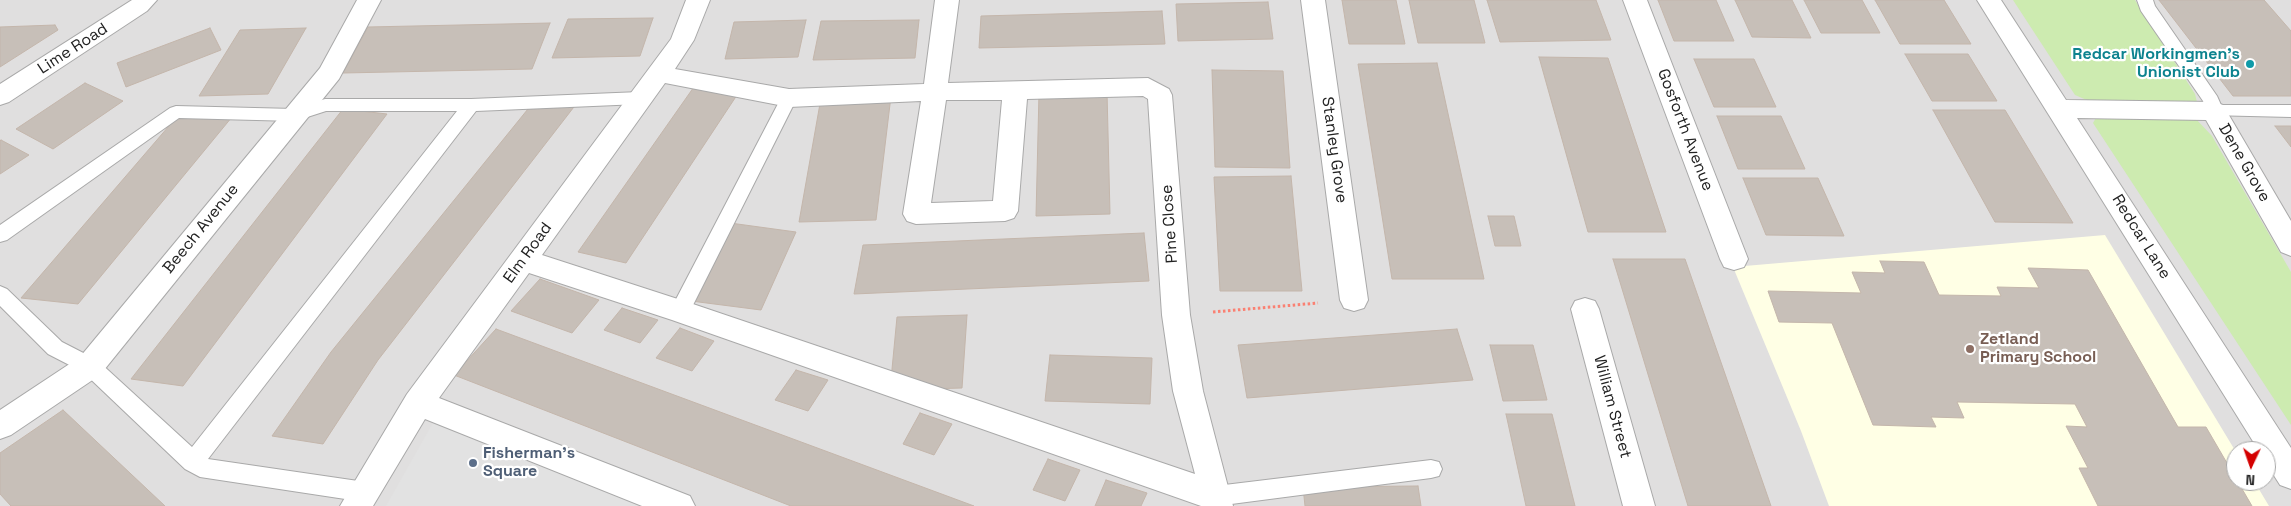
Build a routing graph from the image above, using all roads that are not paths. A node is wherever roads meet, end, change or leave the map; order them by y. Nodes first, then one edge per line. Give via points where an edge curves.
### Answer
1 (145, 0) edge
2 (369, 0) edge
3 (698, 0) edge
4 (947, 0) edge
5 (1313, 0) edge
6 (1635, 0) edge
7 (1989, 0) edge
8 (2145, 0) edge
9 (659, 74) junction
10 (1015, 91) junction
11 (935, 92) junction
12 (0, 96) edge
13 (640, 98) junction
14 (789, 98) junction
15 (471, 104) junction
16 (2060, 109) junction
17 (2214, 111) junction
18 (2291, 111) edge
19 (295, 115) junction
20 (0, 235) edge
21 (2291, 245) edge
22 (1734, 259) dead end
23 (523, 260) junction
24 (0, 294) edge
25 (1354, 300) road end
26 (1584, 309) dead end
27 (680, 311) junction
28 (90, 366) junction
29 (418, 403) junction
30 (0, 426) edge
31 (193, 462) junction
32 (1431, 469) dead end
33 (2291, 475) edge
34 (360, 499) edge
35 (1216, 501) edge
36 (679, 506) edge
37 (1639, 506) edge

1 - 12 street, Lime Road
2 - 19 street, Beech Avenue via 330,72
3 - 9 street, Elm Road via 682,40
4 - 11 street
5 - 25 street, Stanley Grove
6 - 22 street, Gosforth Avenue
7 - 16 street, Redcar Lane
8 - 17 lane via 2146,8 2211,100
9 - 13 street, Elm Road
9 - 14 street
10 - 11 street
10 - 11 street via 1005,211 916,214
10 - 35 street, Pine Close via 1148,87 1160,95 1176,315 1188,391
11 - 14 street
13 - 15 lane
13 - 23 street, Elm Road
14 - 27 lane
15 - 19 lane via 325,105
15 - 31 lane
16 - 17 street, Dene Grove
16 - 33 street, Redcar Lane
17 - 18 lane
17 - 21 street, Dene Grove
19 - 20 lane via 176,112
19 - 28 street, Beech Avenue
23 - 27 street
23 - 29 street, Elm Road
24 - 28 lane via 54,348
26 - 37 street, William Street
27 - 35 street
28 - 30 street, Beech Avenue
28 - 31 lane
29 - 34 street, Elm Road
29 - 36 street
31 - 34 lane via 208,470
32 - 35 lane

